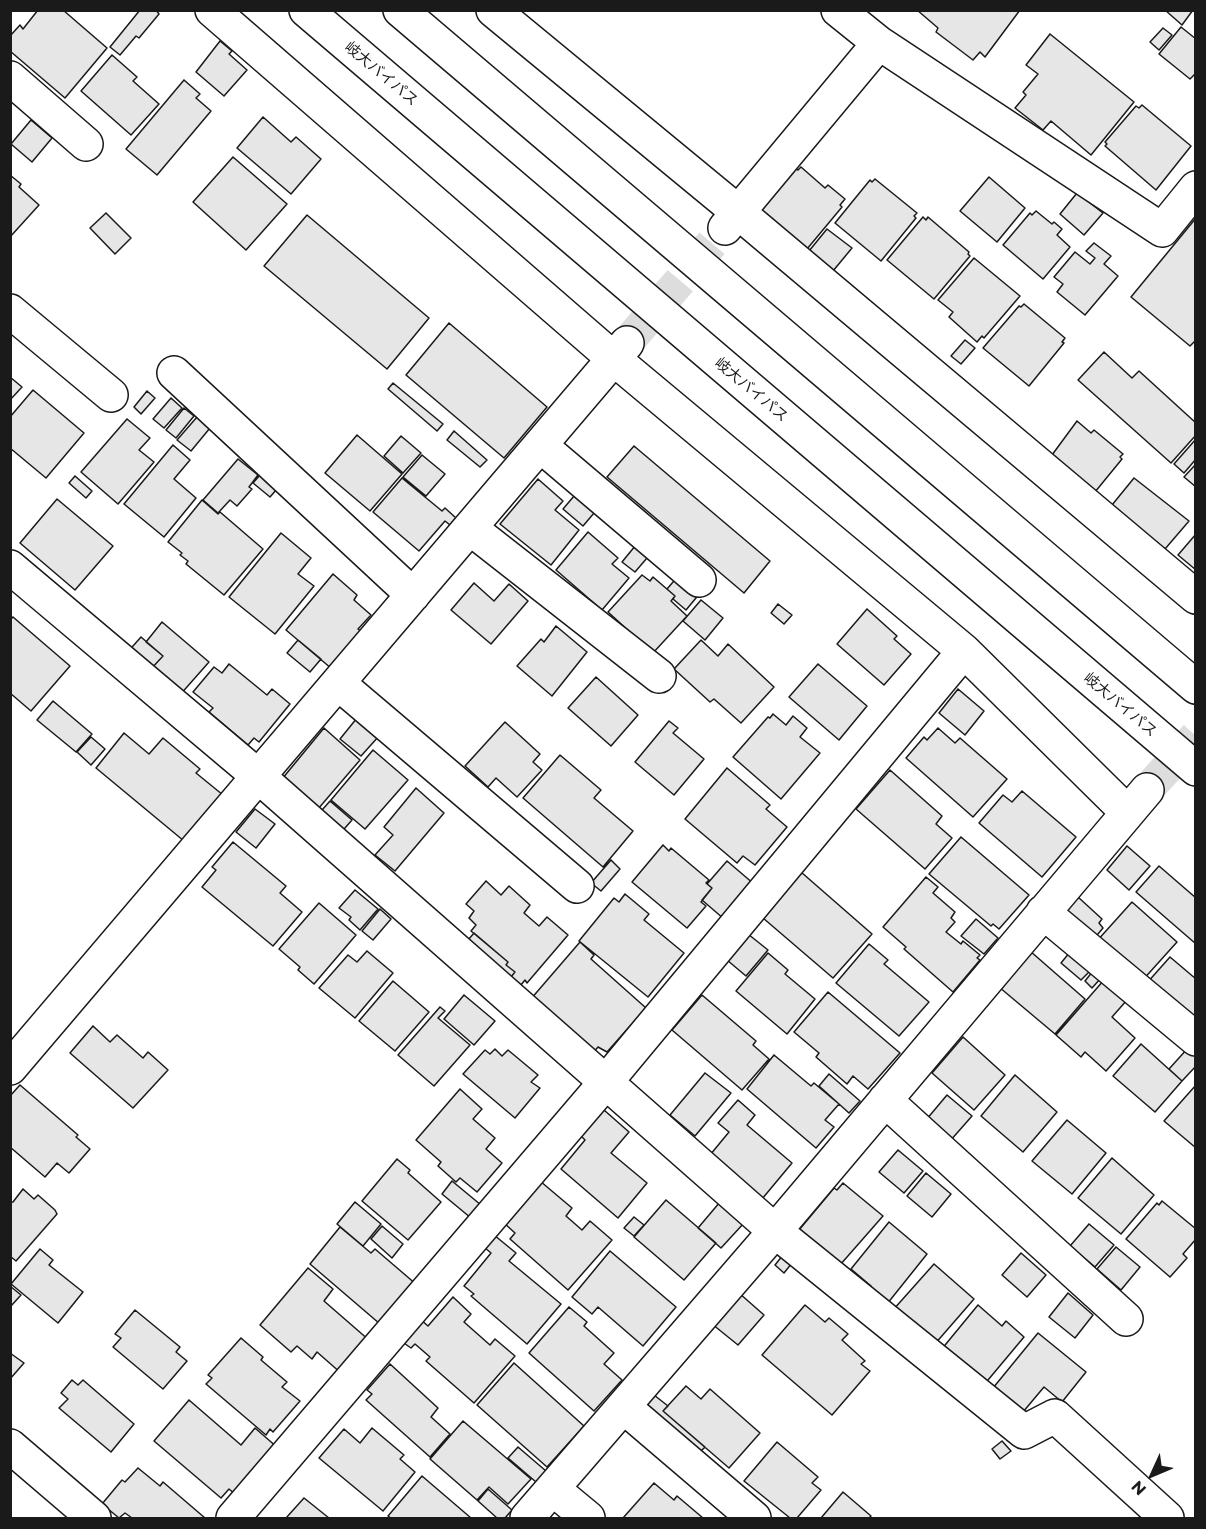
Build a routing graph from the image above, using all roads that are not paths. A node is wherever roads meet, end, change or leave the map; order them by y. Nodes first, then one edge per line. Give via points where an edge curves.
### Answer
1 (212, 10) edge
2 (306, 10) edge
3 (400, 10) edge
4 (493, 10) edge
5 (838, 10) edge
6 (879, 43) junction
7 (10, 78) edge
8 (86, 144) dead end
9 (1196, 188) edge
10 (731, 220) junction
11 (10, 312) edge
12 (621, 351) junction
13 (174, 374) dead end
14 (111, 395) dead end
15 (541, 446) junction
16 (470, 528) junction
17 (10, 567) edge
18 (699, 580) dead end
19 (414, 595) junction
20 (1196, 597) edge
21 (964, 651) junction
22 (659, 675) dead end
23 (338, 683) junction
24 (1196, 687) edge
25 (1196, 769) edge
26 (258, 776) junction
27 (577, 886) dead end
28 (1043, 912) junction
29 (1196, 1039) edge
30 (10, 1068) edge
31 (605, 1083) junction
32 (885, 1100) junction
33 (775, 1231) junction
34 (1126, 1320) dead end
35 (624, 1407) junction
36 (10, 1446) edge
37 (553, 1489) junction
38 (94, 1518) edge
39 (233, 1518) edge
40 (527, 1518) edge
41 (588, 1518) edge
42 (754, 1518) edge
43 (1167, 1518) edge

1 - 12 main road
2 - 25 main road, 岐大バイパス
3 - 24 main road
4 - 10 main road
5 - 6 main road
6 - 9 main road via 1162,230
6 - 10 main road
7 - 8 main road
10 - 20 main road
11 - 14 main road
12 - 15 main road
12 - 21 main road
13 - 19 main road
15 - 16 main road
15 - 18 main road
16 - 19 main road
16 - 22 main road
17 - 26 main road
19 - 23 main road
21 - 28 main road via 1137,801
21 - 31 main road
23 - 26 main road
23 - 27 main road
26 - 30 main road
26 - 31 main road
28 - 29 main road
28 - 32 main road
31 - 33 main road
31 - 39 main road
32 - 33 main road
32 - 34 main road
33 - 35 main road
33 - 43 main road via 1024,1432 1055,1416
35 - 37 main road
35 - 42 main road
36 - 38 main road
37 - 40 main road
37 - 41 main road

